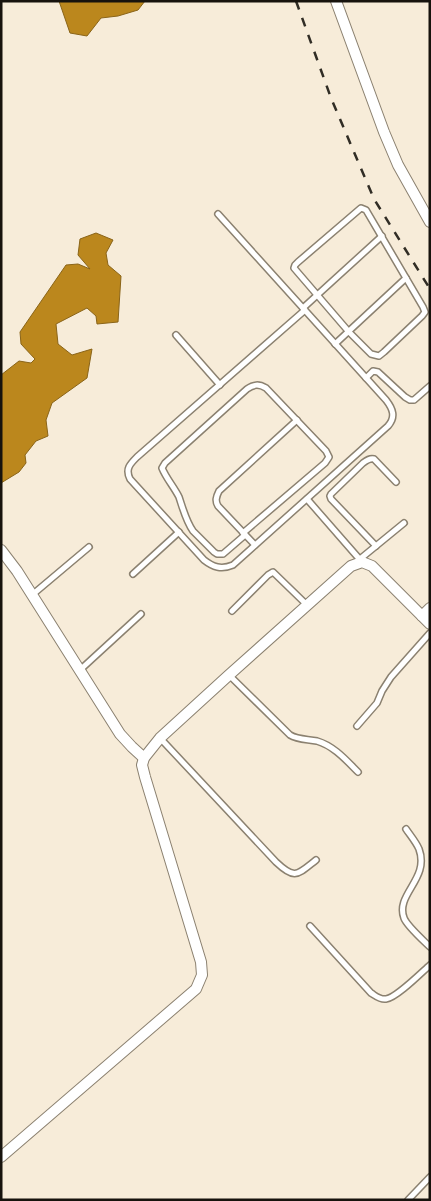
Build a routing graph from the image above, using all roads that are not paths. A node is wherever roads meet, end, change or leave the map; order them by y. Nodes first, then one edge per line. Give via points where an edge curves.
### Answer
1 (336, 1) edge
2 (218, 214) dead end
3 (430, 222) edge
4 (382, 236) junction
5 (406, 278) junction
6 (317, 294) junction
7 (304, 309) junction
8 (349, 332) junction
9 (176, 335) dead end
10 (336, 344) junction
11 (366, 378) junction
12 (220, 384) junction
13 (430, 386) edge
14 (297, 420) junction
15 (396, 482) dead end
16 (307, 499) junction
17 (404, 523) dead end
18 (179, 532) junction
19 (244, 534) junction
20 (255, 546) junction
21 (376, 546) junction
22 (88, 547) dead end
23 (1, 550) edge
24 (361, 560) junction
25 (133, 574) dead end
26 (32, 595) junction
27 (307, 605) junction
28 (232, 611) dead end
29 (426, 612) edge
30 (141, 614) dead end
31 (430, 624) edge
32 (430, 633) edge
33 (80, 670) junction
34 (229, 675) junction
35 (357, 726) dead end
36 (160, 738) junction
37 (144, 758) junction
38 (358, 772) dead end
39 (406, 829) dead end
40 (316, 860) dead end
41 (310, 926) dead end
42 (428, 943) edge
43 (430, 965) edge
44 (1, 1158) edge
45 (430, 1177) edge
46 (408, 1200) edge

1 - 3 street via 398,165
2 - 7 lane
4 - 5 lane
4 - 6 lane
4 - 6 lane via 366,210 361,208 298,262 295,270
5 - 8 lane
5 - 8 lane via 424,313 384,352 374,356
6 - 7 lane
6 - 8 lane
7 - 10 lane
7 - 12 lane
8 - 10 lane
9 - 12 lane
10 - 11 lane
11 - 13 lane via 373,371 378,372 410,400
11 - 16 lane via 386,400 393,418
12 - 18 lane via 127,469 130,479
14 - 19 lane via 216,497 218,506
14 - 19 lane via 326,451 328,459
14 - 19 lane via 266,388 252,385 163,465 190,528 214,552 222,554
15 - 21 lane via 372,458 331,494 331,500
16 - 20 lane
16 - 24 lane
17 - 21 lane
18 - 20 lane via 204,560 217,568 233,565
18 - 25 lane
19 - 20 lane
21 - 24 lane
22 - 26 lane
23 - 26 street
24 - 27 street
24 - 29 street
26 - 33 street
27 - 28 lane via 273,572
27 - 34 street
29 - 31 street
30 - 33 lane
32 - 35 lane via 391,677 377,703
33 - 37 street via 120,734
34 - 36 street
34 - 38 lane via 290,735 324,744 339,753
36 - 37 street
36 - 40 lane via 286,872 299,873
37 - 44 street via 145,777 201,962 202,975 196,989
39 - 42 lane via 419,849 421,867 402,910 405,920
41 - 43 lane via 379,998 395,996
45 - 46 lane

